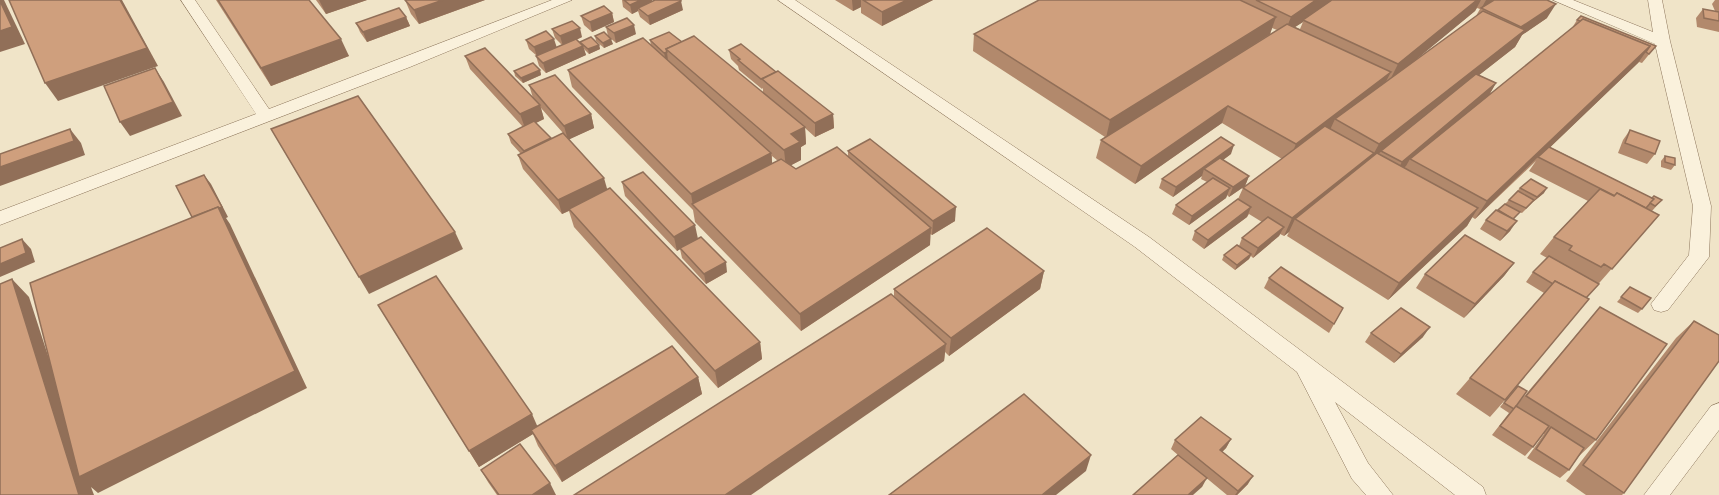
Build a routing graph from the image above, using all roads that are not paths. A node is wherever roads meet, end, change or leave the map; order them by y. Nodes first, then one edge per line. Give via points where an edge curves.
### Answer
1 (188, 0) edge
2 (565, 0) edge
3 (785, 0) edge
4 (1560, 0) edge
5 (1655, 0) edge
6 (1662, 41) junction
7 (266, 117) junction
8 (0, 218) edge
9 (1661, 304) dead end
10 (1305, 366) junction
11 (1719, 413) edge
12 (1381, 495) edge
13 (1474, 495) edge
14 (1656, 495) edge

1 - 7 street
2 - 7 street
3 - 10 street via 1142,242
4 - 6 street
5 - 6 street
6 - 9 street via 1702,206 1699,257
7 - 8 street
10 - 12 street via 1360,471
10 - 13 street
11 - 14 street

